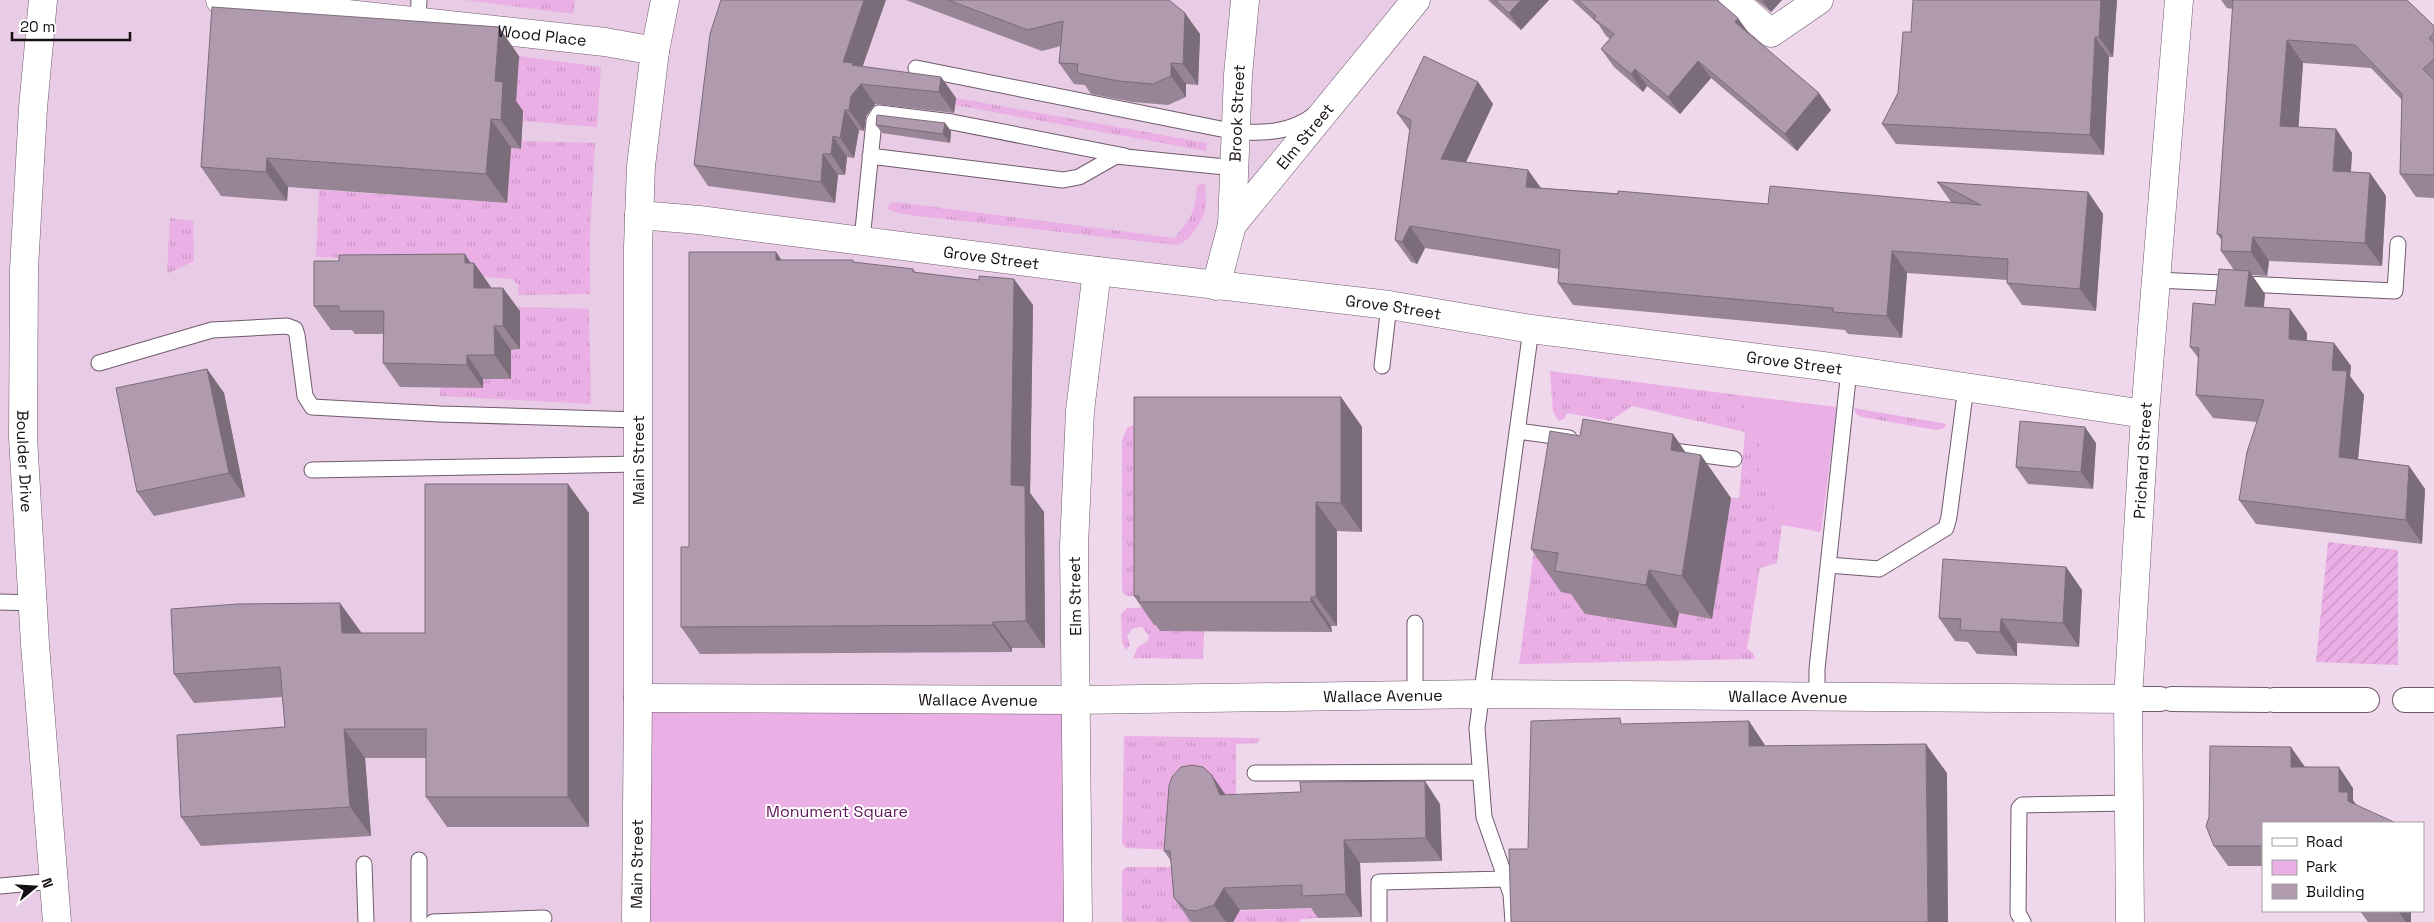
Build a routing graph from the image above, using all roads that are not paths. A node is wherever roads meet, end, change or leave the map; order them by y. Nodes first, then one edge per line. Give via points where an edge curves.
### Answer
1 (43, 0) edge
2 (220, 0) edge
3 (665, 0) edge
4 (1245, 0) edge
5 (1416, 0) edge
6 (1734, 0) edge
7 (1819, 0) edge
8 (2179, 0) edge
9 (302, 4) edge
10 (419, 10) edge
11 (655, 51) junction
12 (916, 68) dead end
13 (1340, 94) junction
14 (1236, 132) junction
15 (870, 156) junction
16 (1125, 156) junction
17 (1235, 168) junction
18 (639, 215) junction
19 (1232, 225) junction
20 (862, 240) junction
21 (2398, 244) dead end
22 (1097, 271) junction
23 (2156, 280) junction
24 (1216, 286) junction
25 (1389, 305) junction
26 (1531, 329) junction
27 (99, 363) dead end
28 (1382, 366) dead end
29 (1849, 370) junction
30 (1966, 387) junction
31 (2145, 414) junction
32 (638, 420) junction
33 (1517, 431) junction
34 (1589, 440) edge
35 (1647, 448) edge
36 (1734, 459) dead end
37 (638, 464) junction
38 (312, 470) dead end
39 (1828, 565) junction
40 (0, 602) edge
41 (32, 603) junction
42 (1414, 623) dead end
43 (1481, 694) junction
44 (1415, 695) junction
45 (638, 698) junction
46 (1817, 698) junction
47 (1077, 700) junction
48 (2128, 700) junction
49 (2367, 700) dead end
50 (2405, 700) dead end
51 (2434, 700) edge
52 (1480, 772) junction
53 (1255, 773) dead end
54 (2129, 803) junction
55 (419, 860) dead end
56 (364, 864) dead end
57 (1506, 879) junction
58 (54, 881) junction
59 (0, 886) edge
60 (544, 918) dead end
61 (57, 922) edge
62 (366, 922) edge
63 (419, 922) edge
64 (432, 922) edge
65 (636, 922) edge
66 (1078, 922) edge
67 (1378, 922) edge
68 (1513, 922) edge
69 (2023, 922) edge
70 (2130, 922) edge

1 - 41 main road, Boulder Drive via 24,269 23,437
2 - 9 main road, Wood Place
3 - 11 main road, Main Street
4 - 14 main road, Brook Street
5 - 13 main road, Elm Street
6 - 7 main road via 1771,33
8 - 23 main road, Prichard Street
9 - 10 main road, Wood Place
10 - 11 main road, Wood Place
11 - 18 main road, Main Street via 641,166
12 - 14 lane
13 - 14 lane via 1307,120 1286,129
13 - 19 main road, Elm Street
14 - 17 main road, Brook Street
15 - 16 lane via 1063,180 1079,177 1108,158
15 - 16 lane via 875,116 885,112
15 - 20 lane
16 - 17 lane
17 - 19 main road, Brook Street
18 - 20 main road, Grove Street
18 - 32 main road, Main Street
19 - 24 main road, Elm Street
20 - 22 main road, Grove Street
21 - 23 lane via 2395,292
22 - 24 main road, Grove Street
22 - 47 main road, Elm Street via 1080,421 1074,546
23 - 31 main road, Prichard Street
24 - 25 main road, Grove Street
25 - 26 main road, Grove Street
25 - 28 lane
26 - 29 main road, Grove Street
26 - 33 lane
27 - 32 lane via 212,330 287,326 295,329 305,396 312,407
29 - 30 main road, Grove Street
29 - 39 lane
30 - 31 main road, Grove Street
30 - 39 lane via 1946,528 1878,570
31 - 48 main road, Prichard Street
32 - 37 main road, Main Street
33 - 34 lane
33 - 43 lane
35 - 36 lane
37 - 38 lane
37 - 45 main road, Main Street
39 - 46 lane
40 - 41 lane
41 - 58 main road, Boulder Drive
42 - 44 lane
43 - 44 main road, Wallace Avenue
43 - 46 main road, Wallace Avenue
43 - 52 lane via 1477,733
44 - 47 main road, Wallace Avenue
45 - 47 main road, Wallace Avenue
45 - 65 main road, Main Street
46 - 48 main road, Wallace Avenue
47 - 66 main road, Elm Street
48 - 49 street
48 - 54 main road, Prichard Street
50 - 51 street
52 - 53 lane
52 - 57 lane via 1484,817
54 - 69 lane via 2022,805 2019,808 2018,913
54 - 70 main road, Prichard Street
55 - 63 lane
56 - 62 lane
57 - 67 lane via 1379,882
57 - 68 lane via 1511,894
58 - 59 lane
58 - 61 main road, Boulder Drive
60 - 64 lane

